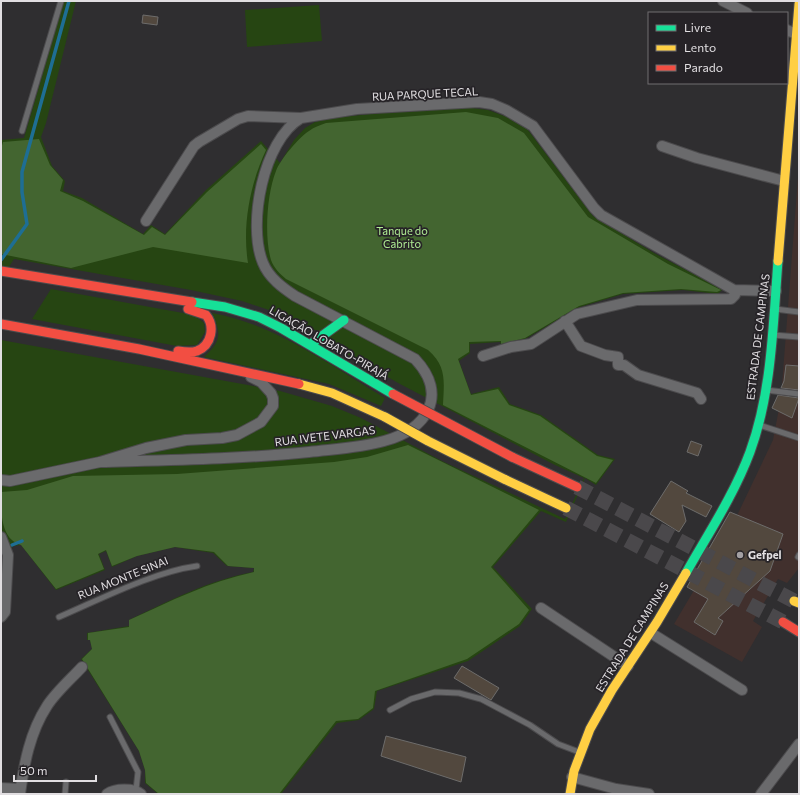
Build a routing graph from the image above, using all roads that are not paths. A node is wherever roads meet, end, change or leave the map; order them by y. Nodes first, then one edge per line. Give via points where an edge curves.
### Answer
1 (62, 1) edge
2 (724, 1) edge
3 (799, 4) edge
4 (745, 12) edge
5 (792, 32) edge
6 (796, 87) edge
7 (301, 118) junction
8 (22, 131) dead end
9 (662, 146) dead end
10 (784, 181) junction
11 (146, 221) dead end
12 (1, 271) edge
13 (734, 290) junction
14 (776, 291) junction
15 (124, 292) junction
16 (774, 309) junction
17 (799, 312) edge
18 (344, 320) junction
19 (565, 322) junction
20 (1, 324) edge
21 (772, 335) junction
22 (799, 337) edge
23 (310, 344) junction
24 (139, 349) junction
25 (483, 356) dead end
26 (239, 370) junction
27 (765, 390) junction
28 (799, 394) edge
29 (701, 399) dead end
30 (758, 425) junction
31 (799, 438) edge
32 (100, 462) junction
33 (1, 480) edge
34 (577, 487) tunnel mouth
35 (566, 508) tunnel mouth
36 (1, 537) edge
37 (197, 566) dead end
38 (541, 608) dead end
39 (1, 617) edge
40 (59, 618) dead end
41 (783, 622) tunnel mouth
42 (799, 632) edge
43 (651, 633) junction
44 (628, 666) junction
45 (82, 667) dead end
46 (742, 690) dead end
47 (390, 710) dead end
48 (110, 717) dead end
49 (799, 744) edge
50 (579, 752) junction
51 (572, 777) junction
52 (66, 782) dead end
53 (1, 788) edge
54 (20, 791) edge
55 (138, 792) edge
56 (65, 794) edge
57 (107, 794) edge
58 (570, 794) edge
59 (649, 794) edge
60 (761, 794) edge

1 - 8 lane
2 - 4 street
3 - 5 main road, ESTRADA DE CAMPINAS
5 - 6 main road, ESTRADA DE CAMPINAS
6 - 10 main road, ESTRADA DE CAMPINAS
7 - 11 street, RUA PARQUE TECAL via 248,116 238,119 199,142
7 - 13 street, RUA PARQUE TECAL via 357,109 479,102 492,104 534,126 594,208 602,215
7 - 18 street, RUA IVETE VARGAS via 278,140 266,167 258,218 259,250 264,265 282,287
9 - 10 street
10 - 14 main road, ESTRADA DE CAMPINAS
12 - 15 main road, LIGAÇÃO LOBATO-PIRAJÁ
13 - 14 street, RUA PARQUE TECAL
13 - 19 street via 735,295 731,299 639,299 577,314
14 - 16 main road, ESTRADA DE CAMPINAS
15 - 23 main road, LIGAÇÃO LOBATO-PIRAJÁ via 244,312 259,317
15 - 24 main road via 202,312 211,324 208,343 198,351
16 - 17 lane
16 - 21 main road, ESTRADA DE CAMPINAS
18 - 23 main road
18 - 32 street, RUA IVETE VARGAS via 407,353 422,366 431,388 431,398 424,419 414,428 385,441 333,449 250,456
19 - 25 street via 531,344
19 - 29 street via 581,346 618,357 618,364 624,364 638,375 697,393
20 - 24 main road
21 - 22 lane
21 - 27 main road, ESTRADA DE CAMPINAS
23 - 34 main road, LIGAÇÃO LOBATO-PIRAJÁ, bridge via 393,394 512,457
24 - 26 main road
26 - 32 street, RUA IVETE VARGAS via 261,382 273,398 273,406 261,422 230,437 186,440 146,448
26 - 35 main road, bridge via 332,393
27 - 28 lane
27 - 30 main road, ESTRADA DE CAMPINAS
30 - 31 lane
30 - 43 main road, ESTRADA DE CAMPINAS via 741,474
32 - 33 street, RUA IVETE VARGAS via 10,481
36 - 39 street via 8,561 5,612
37 - 40 lane, RUA MONTE SINAI via 182,568 126,588
38 - 44 street
41 - 42 main road
43 - 44 main road, ESTRADA DE CAMPINAS
43 - 46 street
44 - 50 main road, ESTRADA DE CAMPINAS via 590,728
45 - 54 street via 47,705 30,744
47 - 50 lane via 411,699 435,692 459,693 481,699 530,725 558,744
48 - 55 lane via 138,772
49 - 60 street
50 - 51 main road, ESTRADA DE CAMPINAS
51 - 58 main road, ESTRADA DE CAMPINAS
51 - 59 street via 616,789
52 - 56 lane
53 - 54 street
55 - 57 street via 116,790

